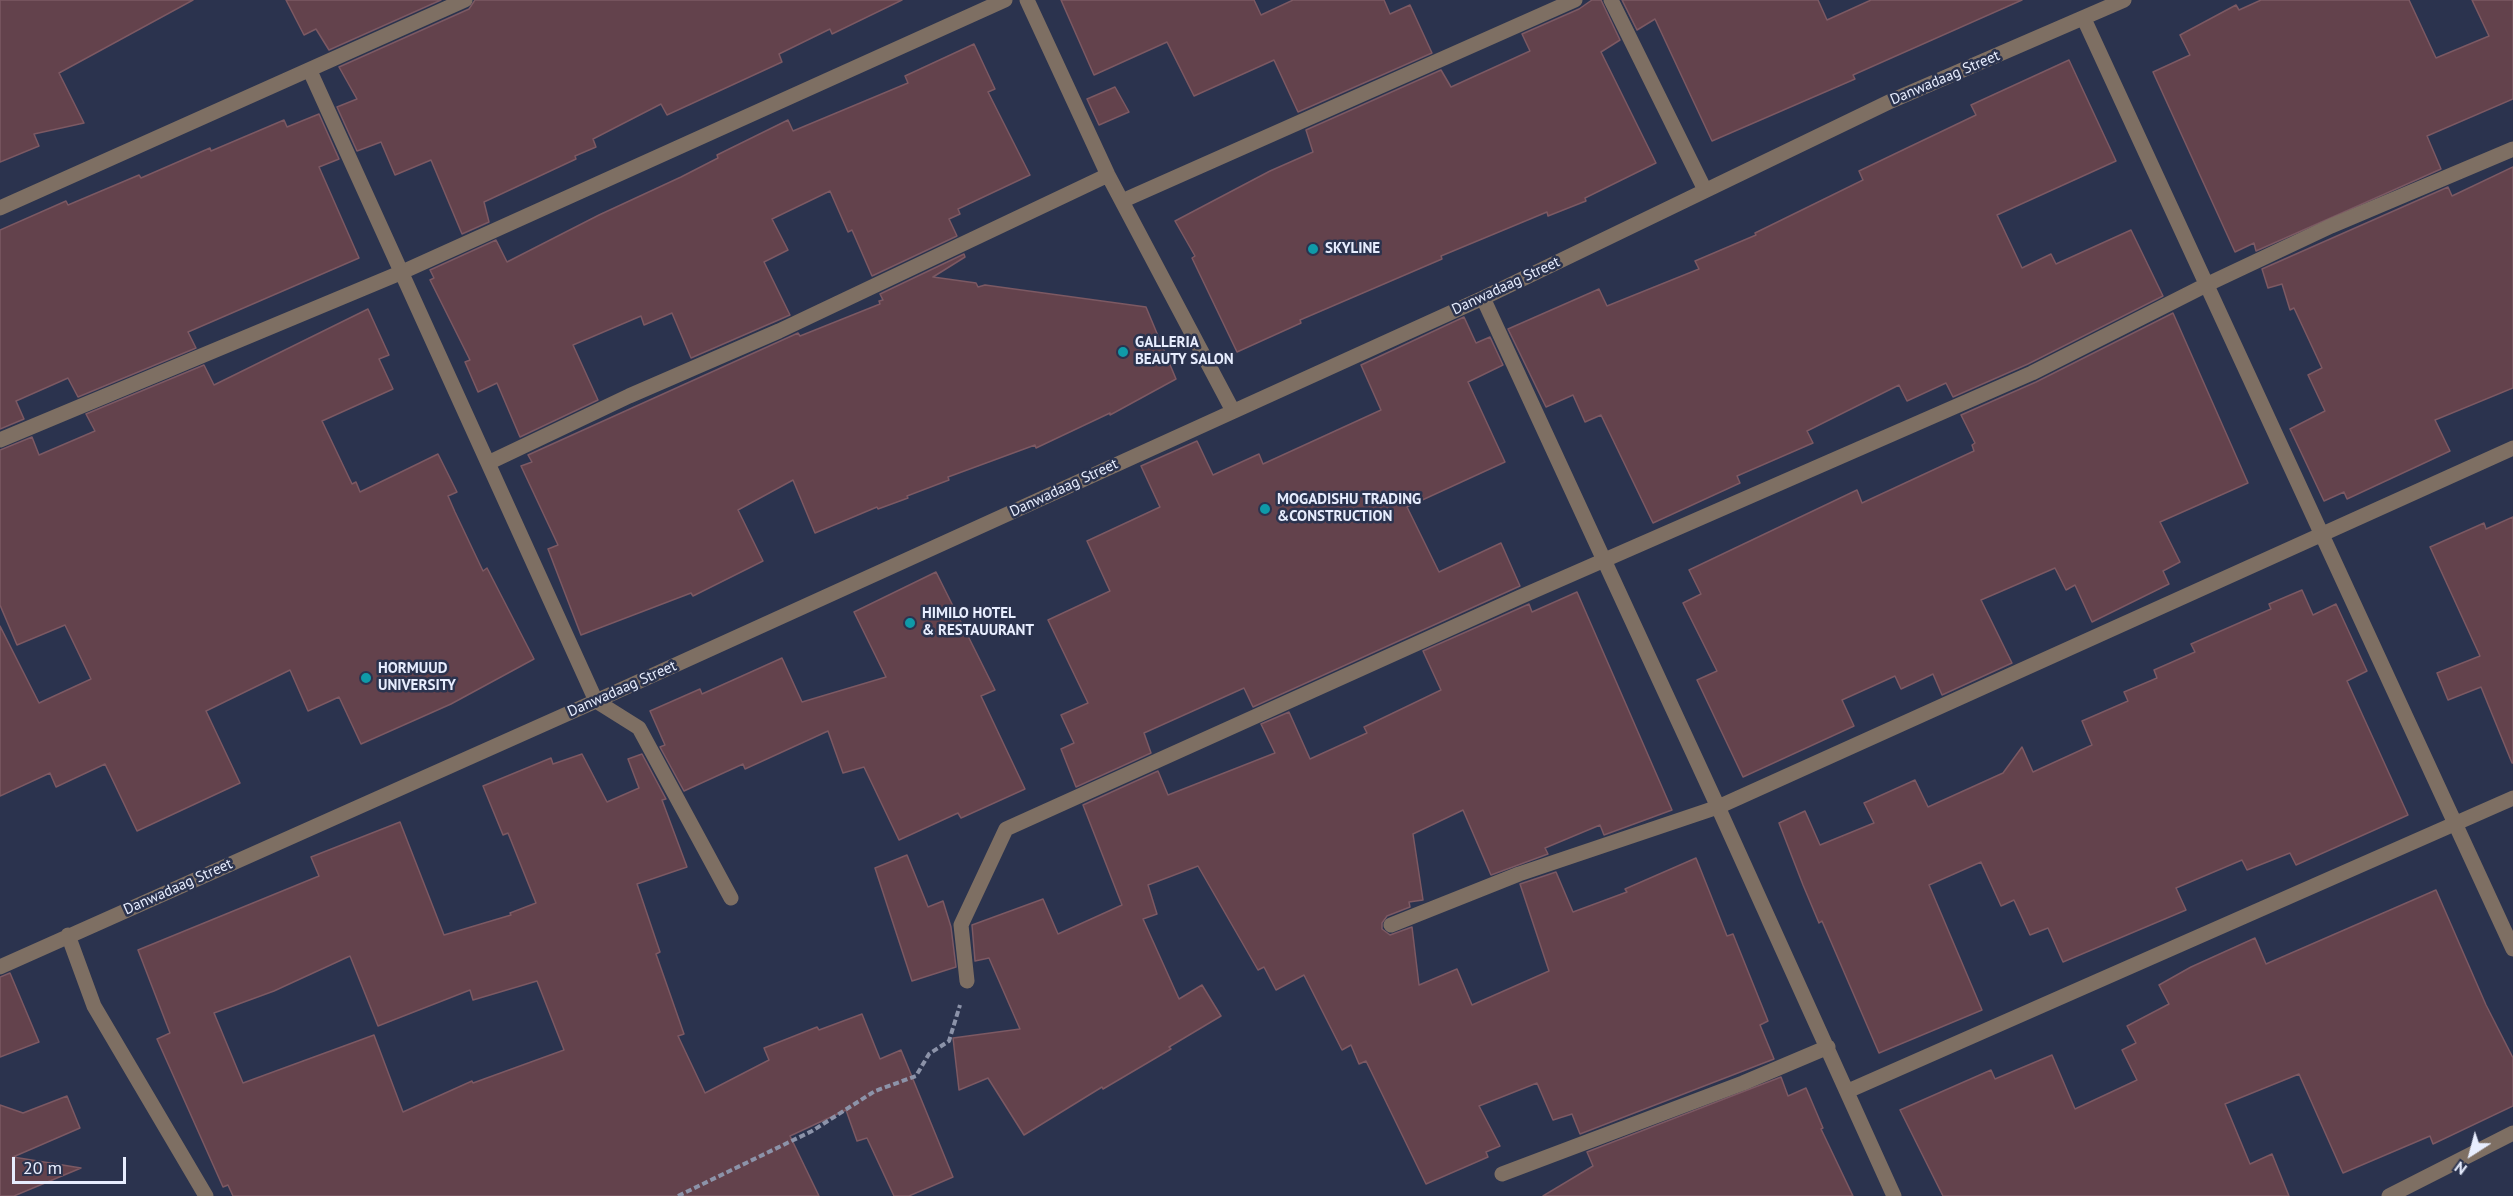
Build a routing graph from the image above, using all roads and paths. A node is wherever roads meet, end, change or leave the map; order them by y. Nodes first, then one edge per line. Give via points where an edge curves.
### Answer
1 (465, 0) edge
2 (1005, 0) edge
3 (1027, 0) edge
4 (1575, 0) edge
5 (1611, 0) edge
6 (2124, 0) edge
7 (2084, 19) junction
8 (310, 71) junction
9 (2513, 149) edge
10 (1108, 175) junction
11 (1705, 190) junction
12 (1122, 201) junction
13 (0, 208) edge
14 (399, 273) junction
15 (2208, 284) junction
16 (1483, 298) junction
17 (1233, 411) junction
18 (0, 440) edge
19 (2513, 448) edge
20 (488, 463) junction
21 (2322, 534) junction
22 (1604, 562) junction
23 (596, 702) junction
24 (2513, 798) edge
25 (1718, 807) junction
26 (2456, 824) junction
27 (730, 898) dead end
28 (1391, 925) dead end
29 (68, 935) junction
30 (2513, 949) edge
31 (0, 967) edge
32 (967, 981) joint
33 (1828, 1047) junction
34 (1848, 1091) junction
35 (2513, 1133) edge
36 (1502, 1174) dead end
37 (206, 1196) edge
38 (678, 1196) edge
39 (1894, 1196) edge
40 (2390, 1196) edge

1 - 8 street
2 - 14 street
3 - 10 street
4 - 12 street
5 - 11 street
6 - 7 street, Danwadaag Street
7 - 11 street, Danwadaag Street via 1891,101
7 - 15 street
8 - 13 street
8 - 14 street
9 - 15 street via 2331,226
10 - 12 street
10 - 20 street
11 - 16 street, Danwadaag Street
12 - 17 street
14 - 18 street
14 - 20 street
15 - 21 street
15 - 22 street via 2032,373
16 - 17 street, Danwadaag Street
16 - 22 street
17 - 23 street, Danwadaag Street
19 - 21 street
20 - 23 street
21 - 25 street
21 - 26 street
22 - 25 street
22 - 32 street via 1006,829 961,925
23 - 27 street via 639,728
23 - 29 street, Danwadaag Street
24 - 26 street
25 - 28 street via 1520,874
25 - 33 street
26 - 30 street
26 - 34 street
29 - 31 street, Danwadaag Street
29 - 37 street via 94,1006
32 - 38 path via 949,1041 929,1054 916,1076 875,1091 812,1131
33 - 34 street
33 - 36 street
34 - 39 street
35 - 40 street

